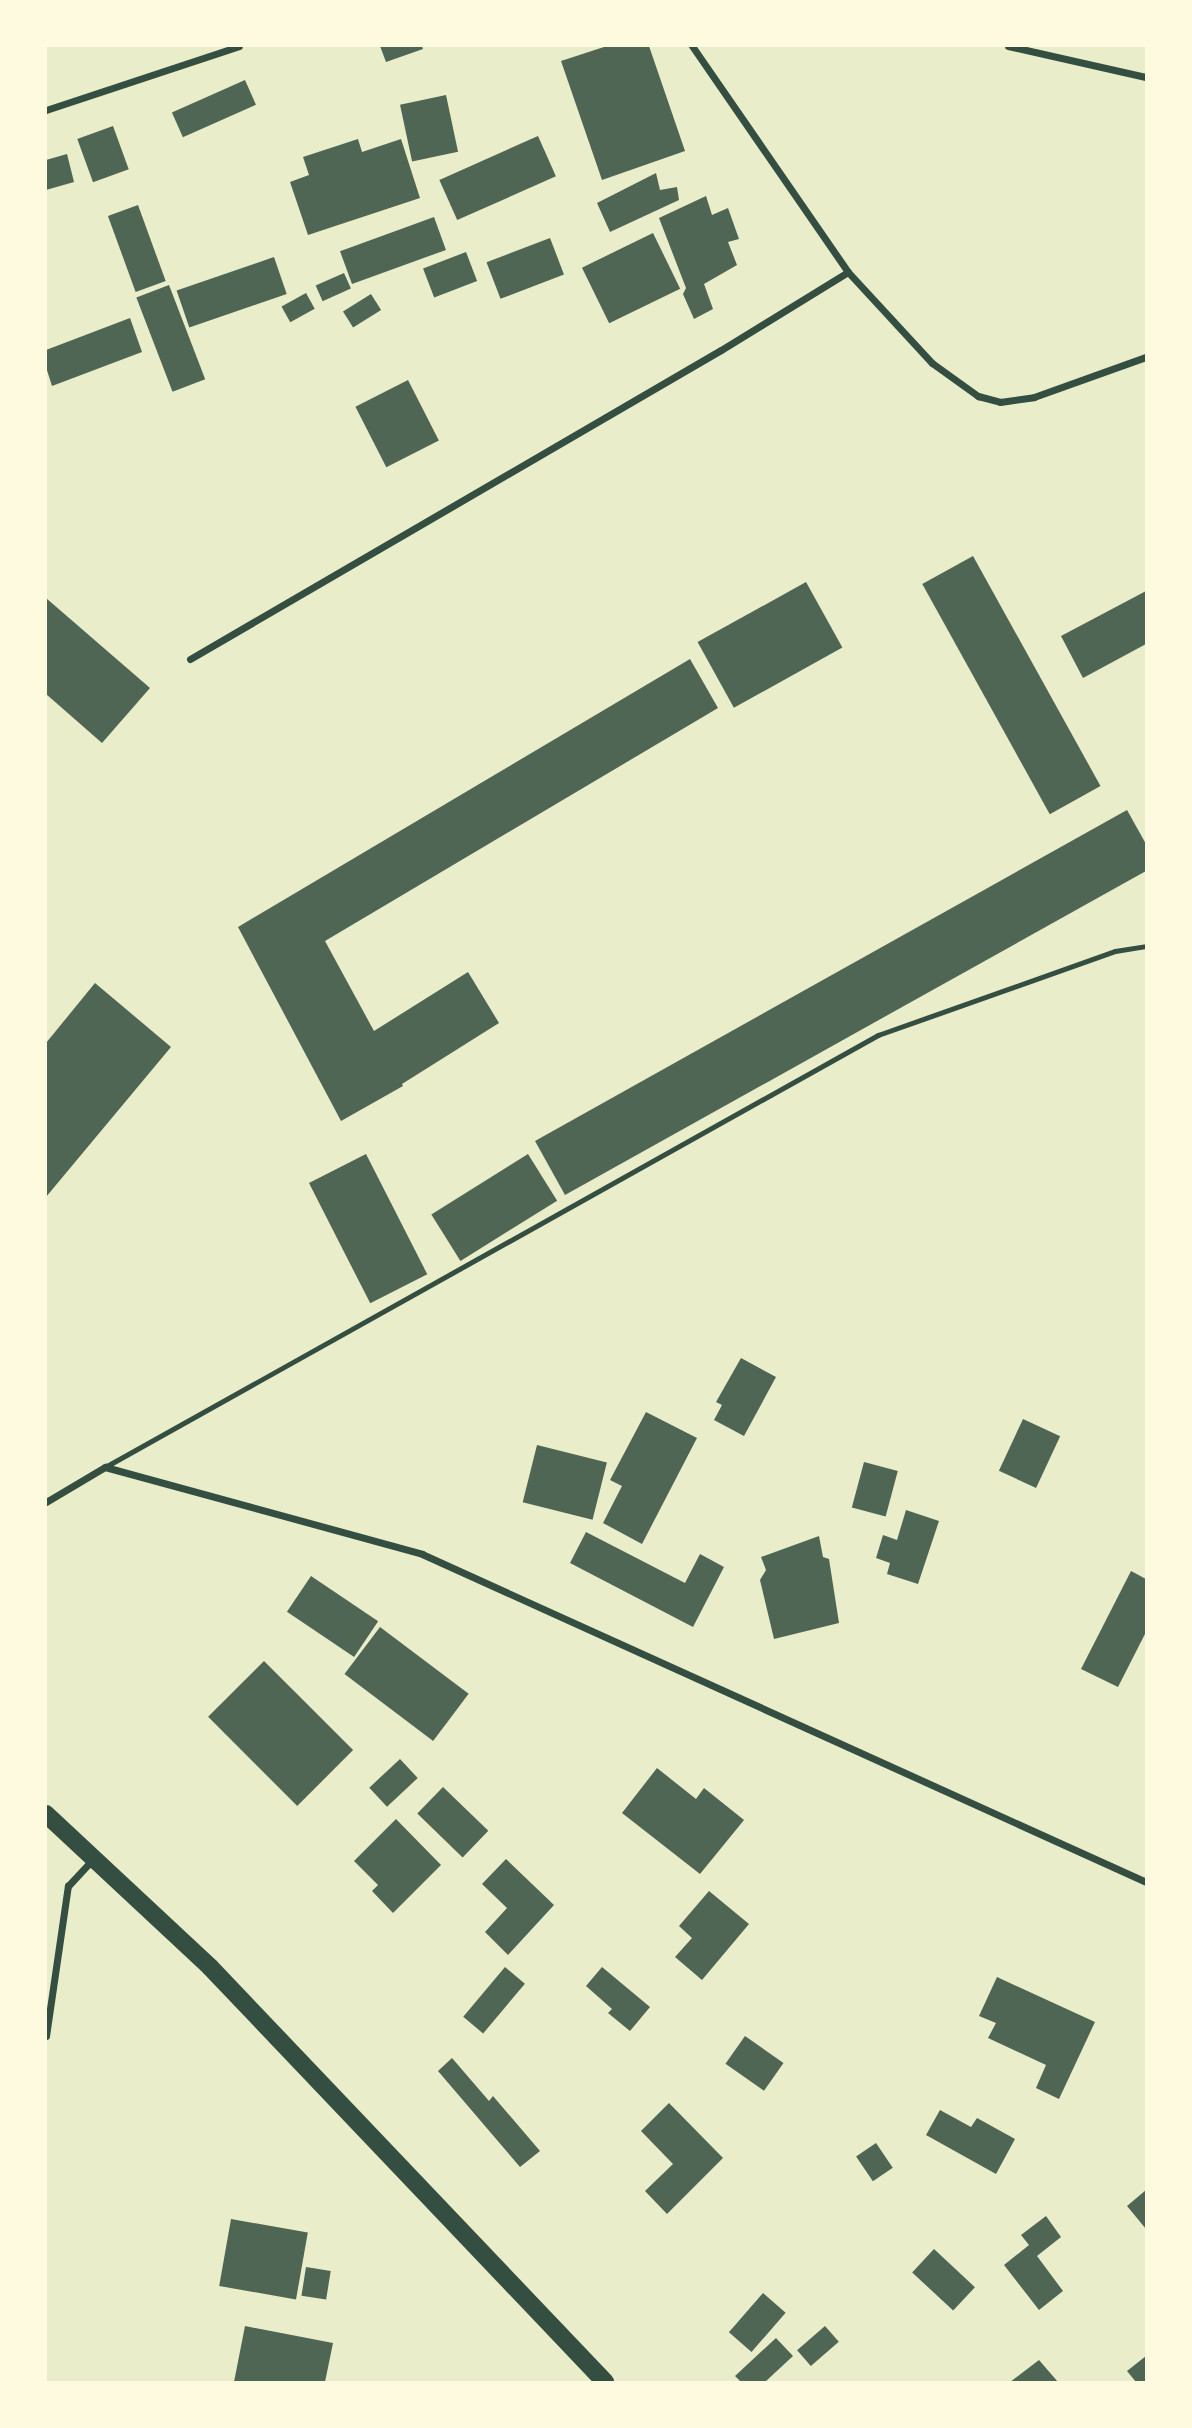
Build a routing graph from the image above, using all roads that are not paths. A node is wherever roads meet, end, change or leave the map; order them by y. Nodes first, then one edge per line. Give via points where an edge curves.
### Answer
1 (239, 46) edge
2 (692, 46) edge
3 (1008, 46) edge
4 (1146, 77) edge
5 (46, 109) edge
6 (848, 272) junction
7 (1146, 357) edge
8 (190, 659) dead end
9 (1146, 946) edge
10 (105, 1468) junction
11 (46, 1502) edge
12 (46, 1814) edge
13 (95, 1857) junction
14 (1146, 1882) edge
15 (46, 2036) edge
16 (605, 2382) edge

1 - 5 street
2 - 6 street
3 - 4 street
6 - 7 street via 932,363 978,396 1000,402 1034,397
6 - 8 street
9 - 10 lane via 1115,951 878,1035
10 - 11 street
10 - 14 street via 422,1554
12 - 13 main road
13 - 15 street via 68,1886
13 - 16 main road via 211,1967

